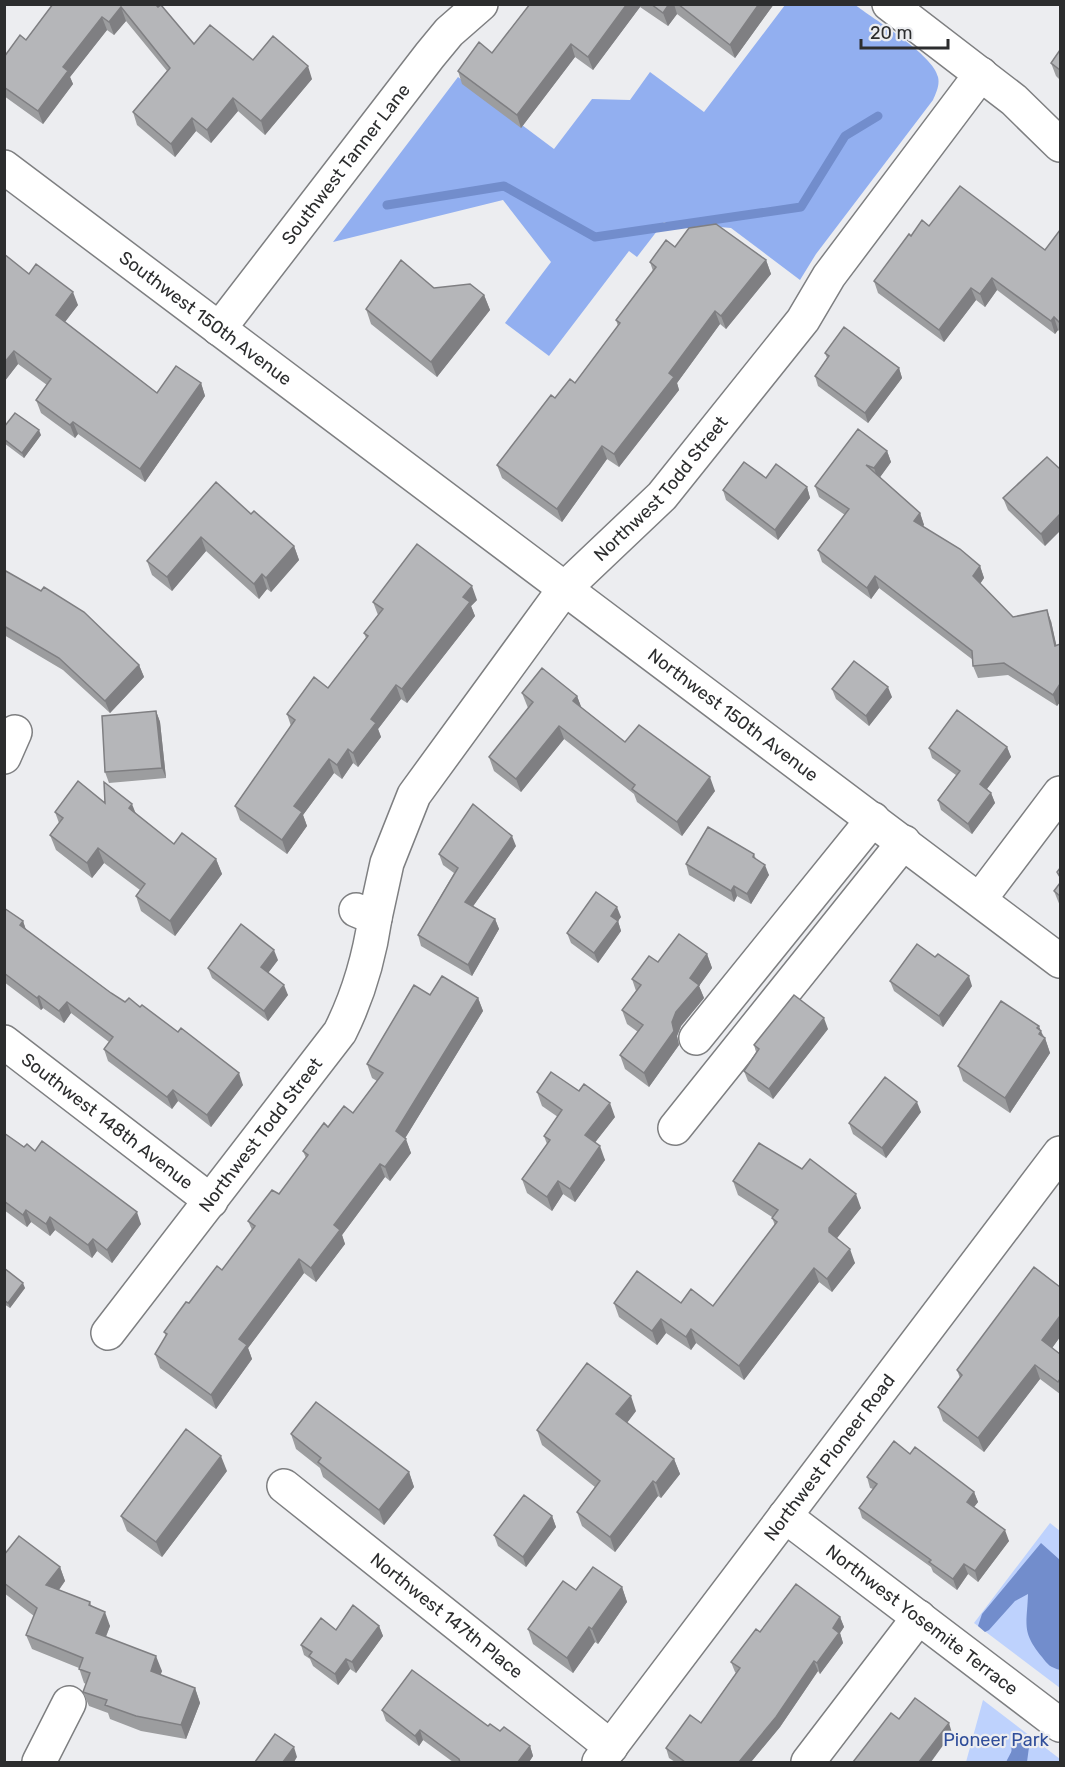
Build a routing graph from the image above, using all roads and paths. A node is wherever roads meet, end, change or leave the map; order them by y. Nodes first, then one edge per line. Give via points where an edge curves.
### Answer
1 (481, 4) edge
2 (889, 4) edge
3 (981, 74) junction
4 (1060, 145) edge
5 (4, 167) edge
6 (219, 329) junction
7 (407, 469) joint
8 (565, 588) junction
9 (1060, 793) edge
10 (873, 819) junction
11 (904, 842) junction
12 (980, 899) junction
13 (1060, 961) edge
14 (696, 1038) dead end
15 (4, 1042) edge
16 (675, 1128) dead end
17 (1060, 1153) edge
18 (211, 1201) junction
19 (108, 1333) dead end
20 (284, 1486) dead end
21 (785, 1516) junction
22 (919, 1617) junction
23 (69, 1703) dead end
24 (1060, 1725) edge
25 (605, 1755) edge
26 (39, 1762) edge
27 (808, 1762) edge

1 - 6 street, Southwest Tanner Lane via 430,55
2 - 3 street
3 - 4 street
3 - 8 street, Northwest Todd Street via 829,276 802,320 662,495
5 - 6 street, Southwest 150th Avenue
6 - 7 street, Southwest 150th Avenue
7 - 8 street, Northwest 150th Avenue
8 - 10 street, Northwest 150th Avenue
8 - 18 street, Northwest Todd Street via 414,795 365,914 368,963 340,1032
9 - 12 street
10 - 11 street, Northwest 150th Avenue
10 - 14 street
11 - 12 street, Northwest 150th Avenue
11 - 16 street
12 - 13 street, Northwest 150th Avenue
15 - 18 street, Southwest 148th Avenue
17 - 21 street, Northwest Pioneer Road
18 - 19 street, Northwest Todd Street
20 - 25 street, Northwest 147th Place
21 - 22 street, Northwest Yosemite Terrace
21 - 25 street, Northwest Pioneer Road
22 - 24 street, Northwest Yosemite Terrace
22 - 27 street
23 - 26 street

